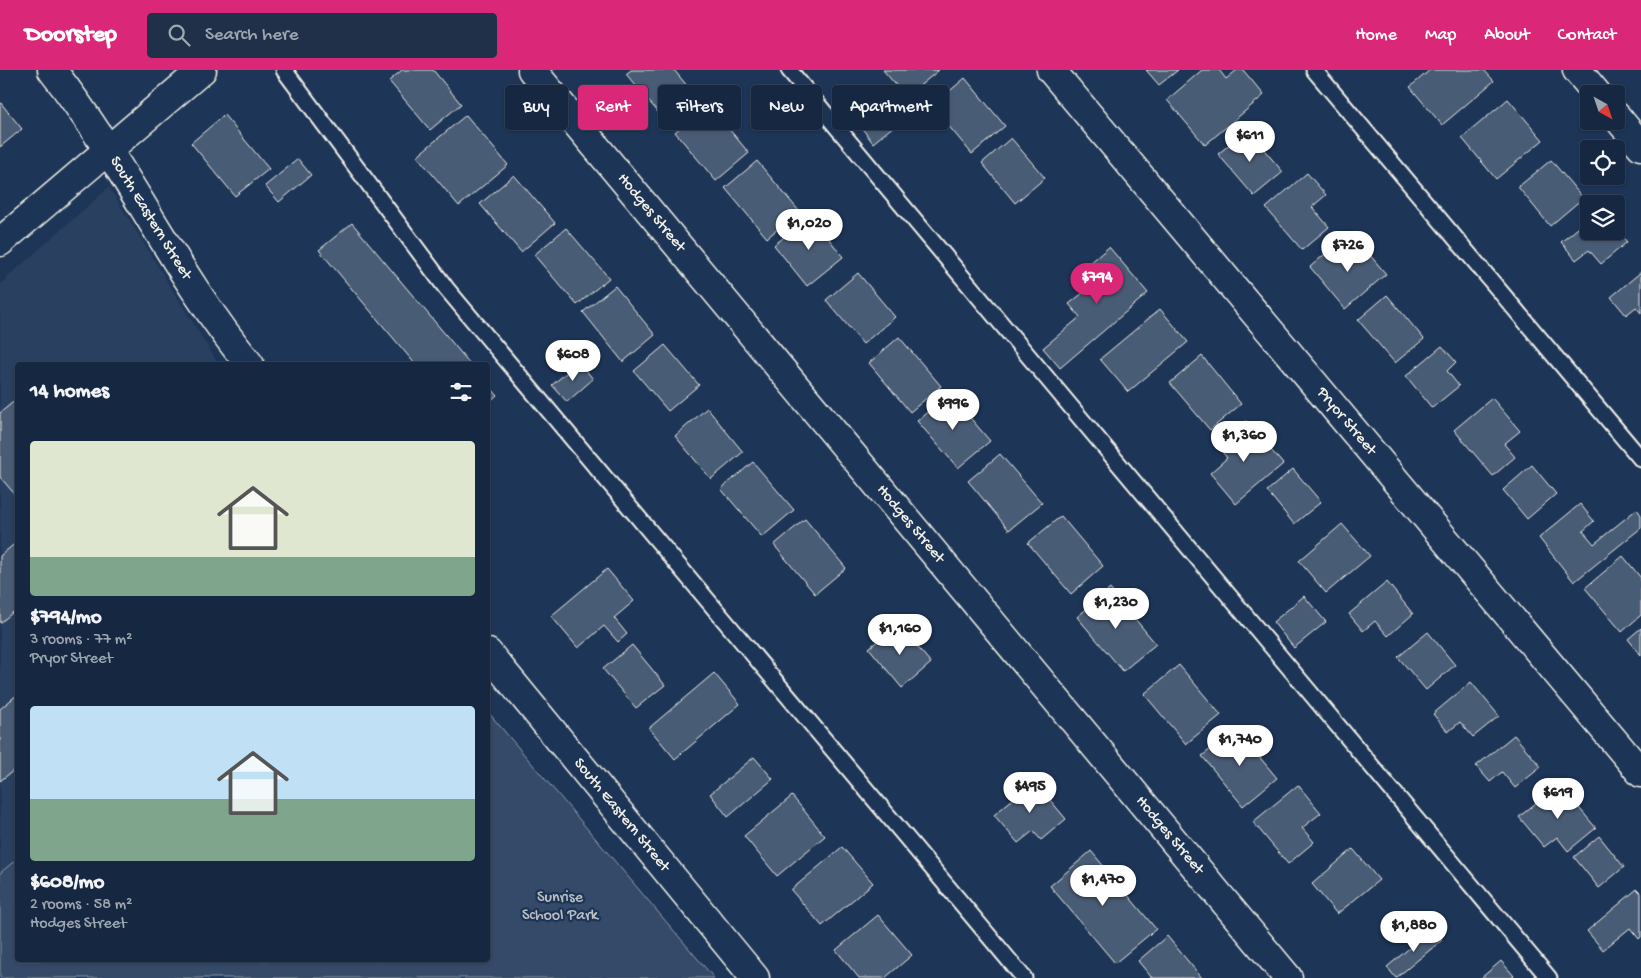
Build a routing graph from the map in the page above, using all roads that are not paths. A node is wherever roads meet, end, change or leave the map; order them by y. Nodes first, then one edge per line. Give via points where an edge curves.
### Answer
1 (52, 70) edge
2 (202, 70) edge
3 (284, 70) edge
4 (532, 70) edge
5 (789, 70) edge
6 (1051, 70) edge
7 (1314, 70) edge
8 (1577, 70) edge
9 (1590, 85) edge
10 (1625, 127) edge
11 (1641, 146) edge
12 (108, 149) junction
13 (0, 242) edge
14 (248, 362) edge
15 (1641, 459) edge
16 (490, 655) edge
17 (1641, 773) edge
18 (755, 978) edge
19 (1024, 978) edge
20 (1288, 978) edge
21 (1548, 978) edge

1 - 12 street, South Eastern Street
2 - 12 street
3 - 19 lane via 446,288
4 - 20 street, Hodges Street
5 - 21 lane
6 - 17 street, Pryor Street
7 - 15 lane
8 - 9 street
10 - 11 street
12 - 13 street
12 - 14 street, South Eastern Street via 170,253
16 - 18 street, South Eastern Street

